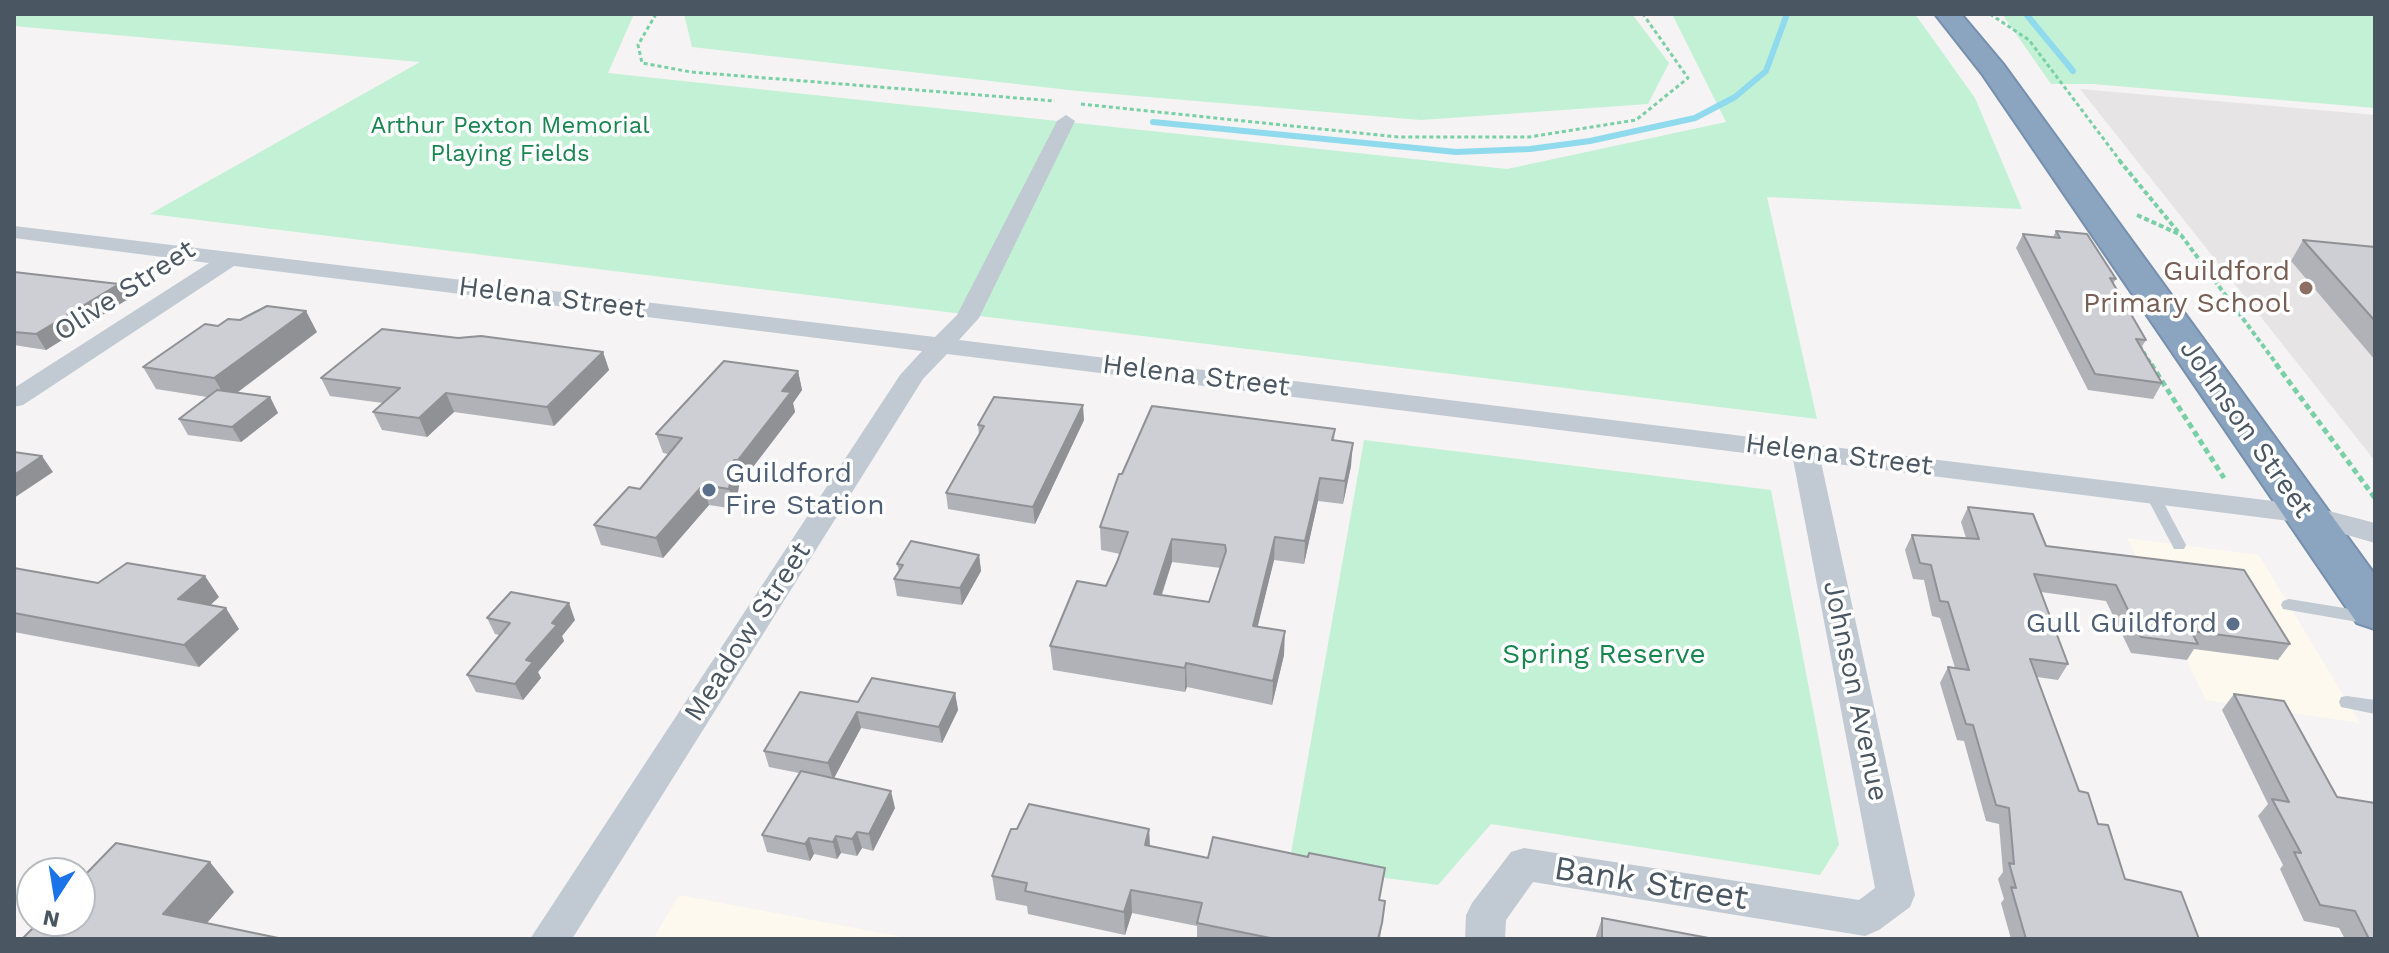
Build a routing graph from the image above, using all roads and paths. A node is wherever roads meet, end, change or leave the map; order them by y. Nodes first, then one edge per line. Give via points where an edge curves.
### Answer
1 (656, 14) edge
2 (1643, 14) edge
3 (1948, 14) edge
4 (1990, 14) edge
5 (1068, 109) junction
6 (2132, 213) dead end
7 (14, 232) edge
8 (2181, 235) junction
9 (228, 260) junction
10 (2135, 338) edge
11 (942, 345) junction
12 (14, 399) edge
13 (1805, 451) junction
14 (2152, 494) junction
15 (2375, 498) edge
16 (2234, 504) junction
17 (2306, 514) junction
18 (2375, 533) edge
19 (2179, 545) dead end
20 (2289, 605) dead end
21 (2375, 611) edge
22 (2375, 619) edge
23 (2347, 702) dead end
24 (2375, 707) edge
25 (1865, 918) joint
26 (550, 939) edge
27 (1485, 939) edge

1 - 5 path via 638,45 642,63
2 - 5 path via 1688,78 1636,120 1529,137 1398,137
3 - 17 highway, Johnson Street
4 - 8 path via 2029,40
5 - 11 street, Meadow Street via 967,318
6 - 8 path
7 - 9 street, Helena Street
8 - 15 path
9 - 11 street, Helena Street
9 - 12 street, Olive Street
10 - 16 path via 2228,485
11 - 13 street, Helena Street
11 - 26 street, Meadow Street via 913,375
13 - 14 street, Helena Street
13 - 25 street, Johnson Avenue via 1896,895
14 - 16 street, Helena Street
14 - 19 lane
16 - 17 street, Helena Street
17 - 18 street, Helena Street
17 - 21 highway, Johnson Street
20 - 22 lane
23 - 24 lane
25 - 27 street, Bank Street via 1524,864 1486,915

